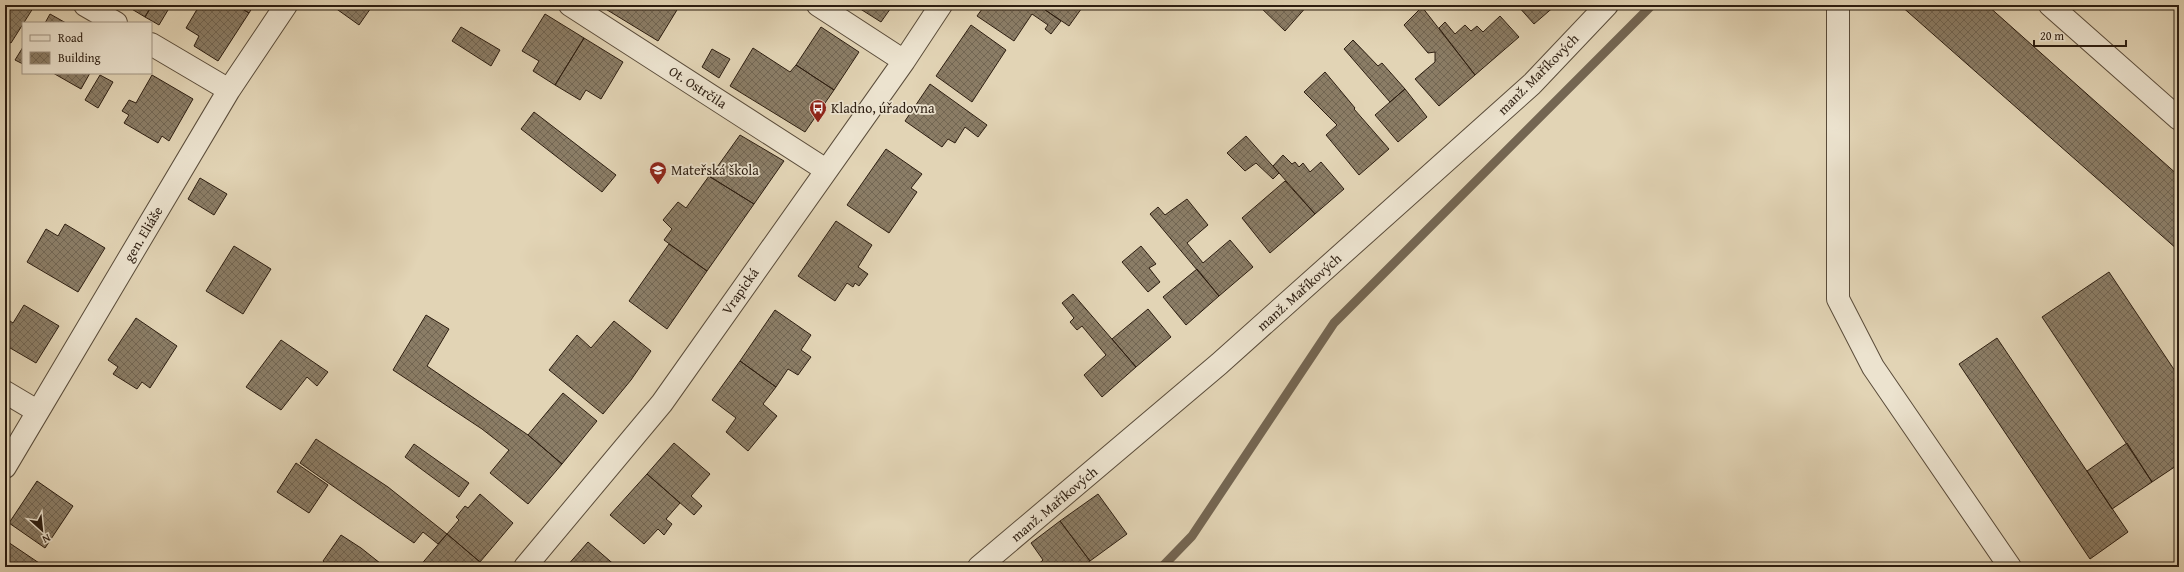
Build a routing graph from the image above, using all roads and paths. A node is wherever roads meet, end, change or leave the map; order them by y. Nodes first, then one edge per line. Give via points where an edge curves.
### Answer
1 (85, 5) edge
2 (286, 5) edge
3 (570, 5) edge
4 (818, 5) edge
5 (941, 5) edge
6 (1607, 5) edge
7 (1838, 5) edge
8 (2050, 5) edge
9 (114, 22) edge
10 (152, 45) edge
11 (904, 61) junction
12 (230, 90) junction
13 (2179, 119) edge
14 (826, 170) junction
15 (5, 392) edge
16 (37, 411) junction
17 (5, 467) edge
18 (526, 567) edge
19 (979, 567) edge
20 (2010, 567) edge

1 - 9 street
2 - 12 street, gen. Eliáše
3 - 14 street, Ot. Ostrčila
4 - 11 street
5 - 11 street, Vrapická
6 - 19 street, manž. Maříkových via 1532,84 1219,364
7 - 20 street via 1838,299 1873,367
8 - 13 street
10 - 12 street
11 - 14 street, Vrapická
12 - 16 street, gen. Eliáše
14 - 18 street, Vrapická via 662,403
15 - 16 street
16 - 17 street, gen. Eliáše

